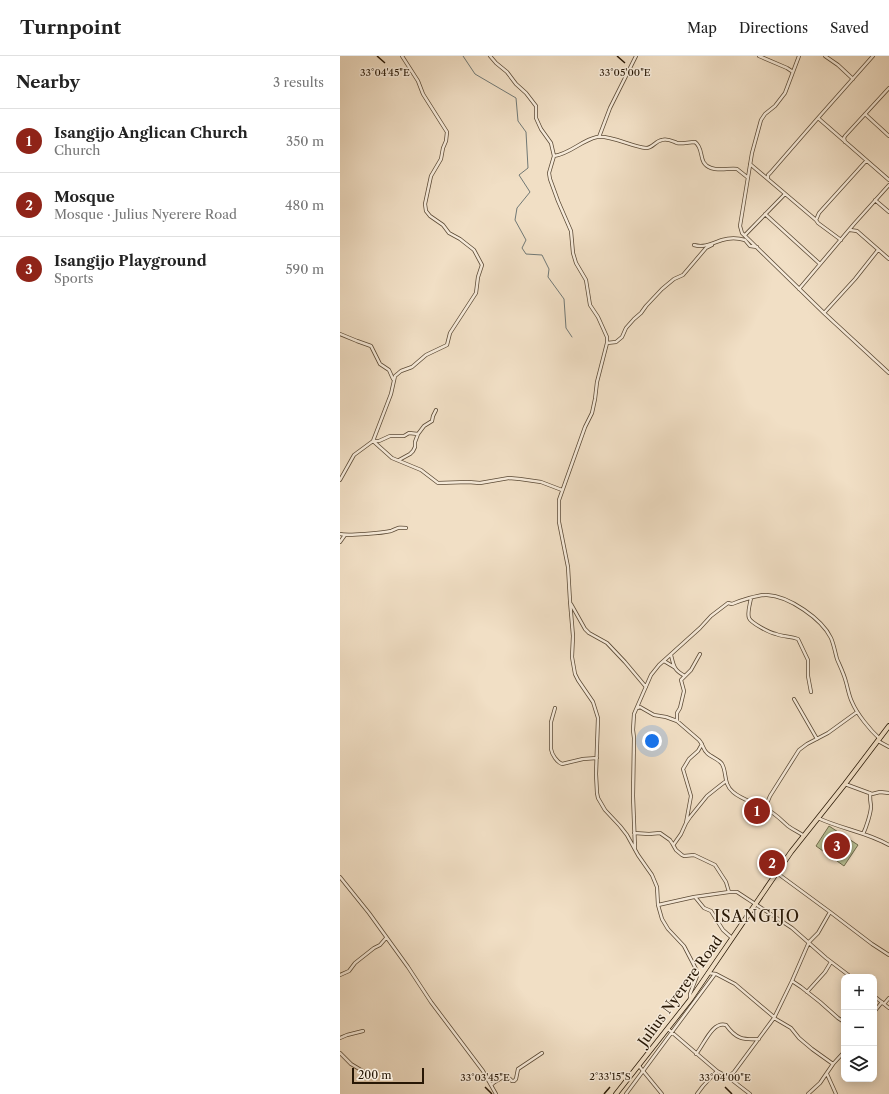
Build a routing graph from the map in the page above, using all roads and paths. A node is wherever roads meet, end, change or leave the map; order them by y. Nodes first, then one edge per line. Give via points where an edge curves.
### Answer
1 (402, 56) edge
2 (490, 56) edge
3 (636, 56) edge
4 (759, 56) edge
5 (799, 56) edge
6 (825, 56) edge
7 (832, 56) edge
8 (873, 56) edge
9 (830, 59) junction
10 (793, 72) junction
11 (853, 79) junction
12 (889, 88) edge
13 (865, 114) junction
14 (818, 118) junction
15 (889, 135) edge
16 (599, 137) junction
17 (845, 142) junction
18 (554, 156) junction
19 (866, 161) junction
20 (750, 164) junction
21 (748, 178) junction
22 (768, 179) junction
23 (889, 180) edge
24 (889, 186) edge
25 (785, 194) junction
26 (875, 200) junction
27 (889, 212) edge
28 (765, 214) junction
29 (816, 220) junction
30 (850, 230) junction
31 (744, 235) junction
32 (841, 240) junction
33 (712, 244) junction
34 (694, 245) dead end
35 (758, 248) junction
36 (878, 250) junction
37 (889, 259) edge
38 (820, 264) junction
39 (799, 289) junction
40 (824, 313) junction
41 (340, 334) edge
42 (607, 344) junction
43 (889, 373) edge
44 (394, 380) junction
45 (436, 410) dead end
46 (418, 434) junction
47 (373, 441) junction
48 (399, 460) junction
49 (340, 480) edge
50 (562, 490) junction
51 (406, 528) dead end
52 (340, 534) edge
53 (345, 535) junction
54 (340, 542) edge
55 (751, 598) junction
56 (570, 601) junction
57 (700, 654) dead end
58 (671, 655) junction
59 (664, 661) junction
60 (674, 667) junction
61 (685, 676) junction
62 (646, 688) junction
63 (811, 692) dead end
64 (794, 699) dead end
65 (555, 708) dead end
66 (637, 708) junction
67 (857, 712) junction
68 (677, 721) junction
69 (889, 726) edge
70 (817, 739) junction
71 (879, 740) junction
72 (702, 744) junction
73 (889, 747) edge
74 (597, 758) junction
75 (726, 781) junction
76 (845, 784) junction
77 (870, 793) junction
78 (889, 793) edge
79 (765, 808) junction
80 (818, 818) junction
81 (686, 823) junction
82 (634, 834) junction
83 (863, 834) junction
84 (804, 836) junction
85 (673, 844) junction
86 (889, 845) edge
87 (635, 848) junction
88 (777, 873) junction
89 (340, 877) edge
90 (729, 892) junction
91 (696, 897) junction
92 (756, 904) junction
93 (658, 905) junction
94 (830, 912) junction
95 (386, 938) junction
96 (732, 938) junction
97 (809, 942) junction
98 (889, 955) edge
99 (831, 962) junction
100 (708, 973) junction
101 (340, 974) edge
102 (715, 974) junction
103 (847, 974) edge
104 (792, 981) junction
105 (807, 992) junction
106 (877, 998) edge
107 (889, 998) edge
108 (690, 1000) junction
109 (883, 1003) junction
110 (889, 1008) edge
111 (876, 1010) edge
112 (774, 1017) junction
113 (841, 1020) edge
114 (668, 1029) junction
115 (363, 1031) dead end
116 (672, 1032) junction
117 (340, 1038) edge
118 (759, 1039) junction
119 (340, 1053) edge
120 (542, 1053) dead end
121 (696, 1054) junction
122 (841, 1055) edge
123 (833, 1064) junction
124 (639, 1066) junction
125 (643, 1071) junction
126 (717, 1072) junction
127 (366, 1073) dead end
128 (827, 1074) junction
129 (729, 1078) junction
130 (491, 1086) junction
131 (496, 1094) edge
132 (616, 1094) edge
133 (626, 1094) edge
134 (662, 1094) edge
135 (697, 1094) edge
136 (750, 1094) edge
137 (808, 1094) edge
138 (836, 1094) edge

1 - 44 street via 446,130 442,157 432,173 425,204 426,211 451,234 474,250 482,265 476,293 450,333 448,345 426,355 412,367 398,373
2 - 18 street via 536,106 536,118 551,143
3 - 16 street via 610,108
4 - 10 street
5 - 10 street
6 - 9 street
7 - 9 street
8 - 11 street
9 - 11 street
10 - 20 street via 784,95 761,120
11 - 14 street
12 - 13 street
13 - 15 street
13 - 17 street via 845,136
14 - 17 street
14 - 22 street via 769,173
16 - 18 street via 564,154
16 - 21 street via 645,148 664,139 679,143 695,142 705,165 712,168 737,169
17 - 19 street
18 - 42 street via 549,173 550,179 571,230 573,253 586,280 590,305 607,337
19 - 23 street
19 - 29 street
20 - 21 street
20 - 22 street
21 - 31 street via 740,226
22 - 25 street
24 - 26 street
25 - 28 street
25 - 29 street
26 - 27 street
26 - 30 street
28 - 31 street
28 - 38 street
29 - 32 street
30 - 32 street
30 - 36 street via 857,231
31 - 35 street
32 - 38 street
33 - 34 street
33 - 35 street via 736,238
33 - 42 street via 683,275 662,289 626,328 624,335
35 - 39 street
36 - 37 street
36 - 40 street
38 - 39 street
39 - 40 street
40 - 43 street
41 - 44 street via 371,346 380,364 389,370
42 - 50 street via 592,413
44 - 47 street
45 - 46 street via 432,421
46 - 47 street via 390,436
46 - 48 street via 413,451
47 - 48 street via 390,457
47 - 49 street via 354,455
48 - 50 street via 421,470 437,483 480,483 520,478
50 - 56 street via 559,518 568,567
51 - 53 street
52 - 53 street
53 - 54 street
55 - 58 street via 726,604
55 - 63 street via 748,616 750,620 774,634 798,639 808,660
55 - 67 street via 770,595 785,600 804,610 825,629
56 - 62 street via 585,629 607,643
56 - 74 street via 573,664 578,680 593,702 598,718
57 - 61 street
58 - 59 street
58 - 60 street
59 - 60 street
59 - 62 street via 651,674
60 - 61 street
61 - 68 street via 681,680 684,691
62 - 66 street
64 - 70 street
65 - 74 street via 551,722 551,750 560,763
66 - 68 street
66 - 82 street via 633,724
67 - 70 street
67 - 71 street
68 - 72 street
69 - 71 highway, Julius Nyerere Road
70 - 79 street via 807,744 793,758
71 - 73 street
71 - 76 highway, Julius Nyerere Road
72 - 75 street via 706,752 721,762
72 - 81 street via 684,769 691,796
74 - 87 street via 598,798
75 - 79 street via 737,795
75 - 81 street via 707,796
76 - 77 street
76 - 80 highway, Julius Nyerere Road
77 - 78 street
77 - 83 street via 869,818
79 - 84 street
80 - 83 street
80 - 84 highway, Julius Nyerere Road
81 - 85 street
82 - 85 street via 660,833
82 - 87 street
83 - 86 street
84 - 88 highway, Julius Nyerere Road
85 - 90 street via 684,856 694,855 715,865
87 - 93 street via 656,881
88 - 92 highway, Julius Nyerere Road
88 - 94 street
89 - 95 street
90 - 91 street
90 - 92 street via 737,892
91 - 93 street
91 - 96 street via 704,908 712,911 723,930
92 - 96 highway, Julius Nyerere Road
92 - 97 street
93 - 108 street via 665,925 684,946 697,971 698,976
94 - 97 street via 818,933
94 - 98 street
95 - 101 street via 349,971
95 - 130 street via 483,1071
96 - 100 highway, Julius Nyerere Road
97 - 99 street
97 - 104 street
99 - 103 street
99 - 105 street
100 - 102 street
100 - 108 highway, Julius Nyerere Road
102 - 112 street via 735,984
102 - 116 street
104 - 105 street
104 - 112 street
105 - 113 street
106 - 109 street
107 - 109 street
108 - 114 highway, Julius Nyerere Road
109 - 110 street
109 - 111 street
112 - 118 street
112 - 123 street
114 - 116 street
114 - 124 highway, Julius Nyerere Road
115 - 117 street
116 - 121 street
116 - 125 street
118 - 121 street via 739,1038 722,1024 710,1032
118 - 129 street
119 - 127 street via 351,1064
120 - 130 street via 518,1069 516,1079 512,1081 506,1075
121 - 126 street
122 - 123 street
123 - 128 street
124 - 125 street
124 - 132 highway, Julius Nyerere Road
125 - 133 street
125 - 134 street
126 - 129 street
126 - 135 street
128 - 137 street
128 - 138 street
129 - 136 street
130 - 131 street

